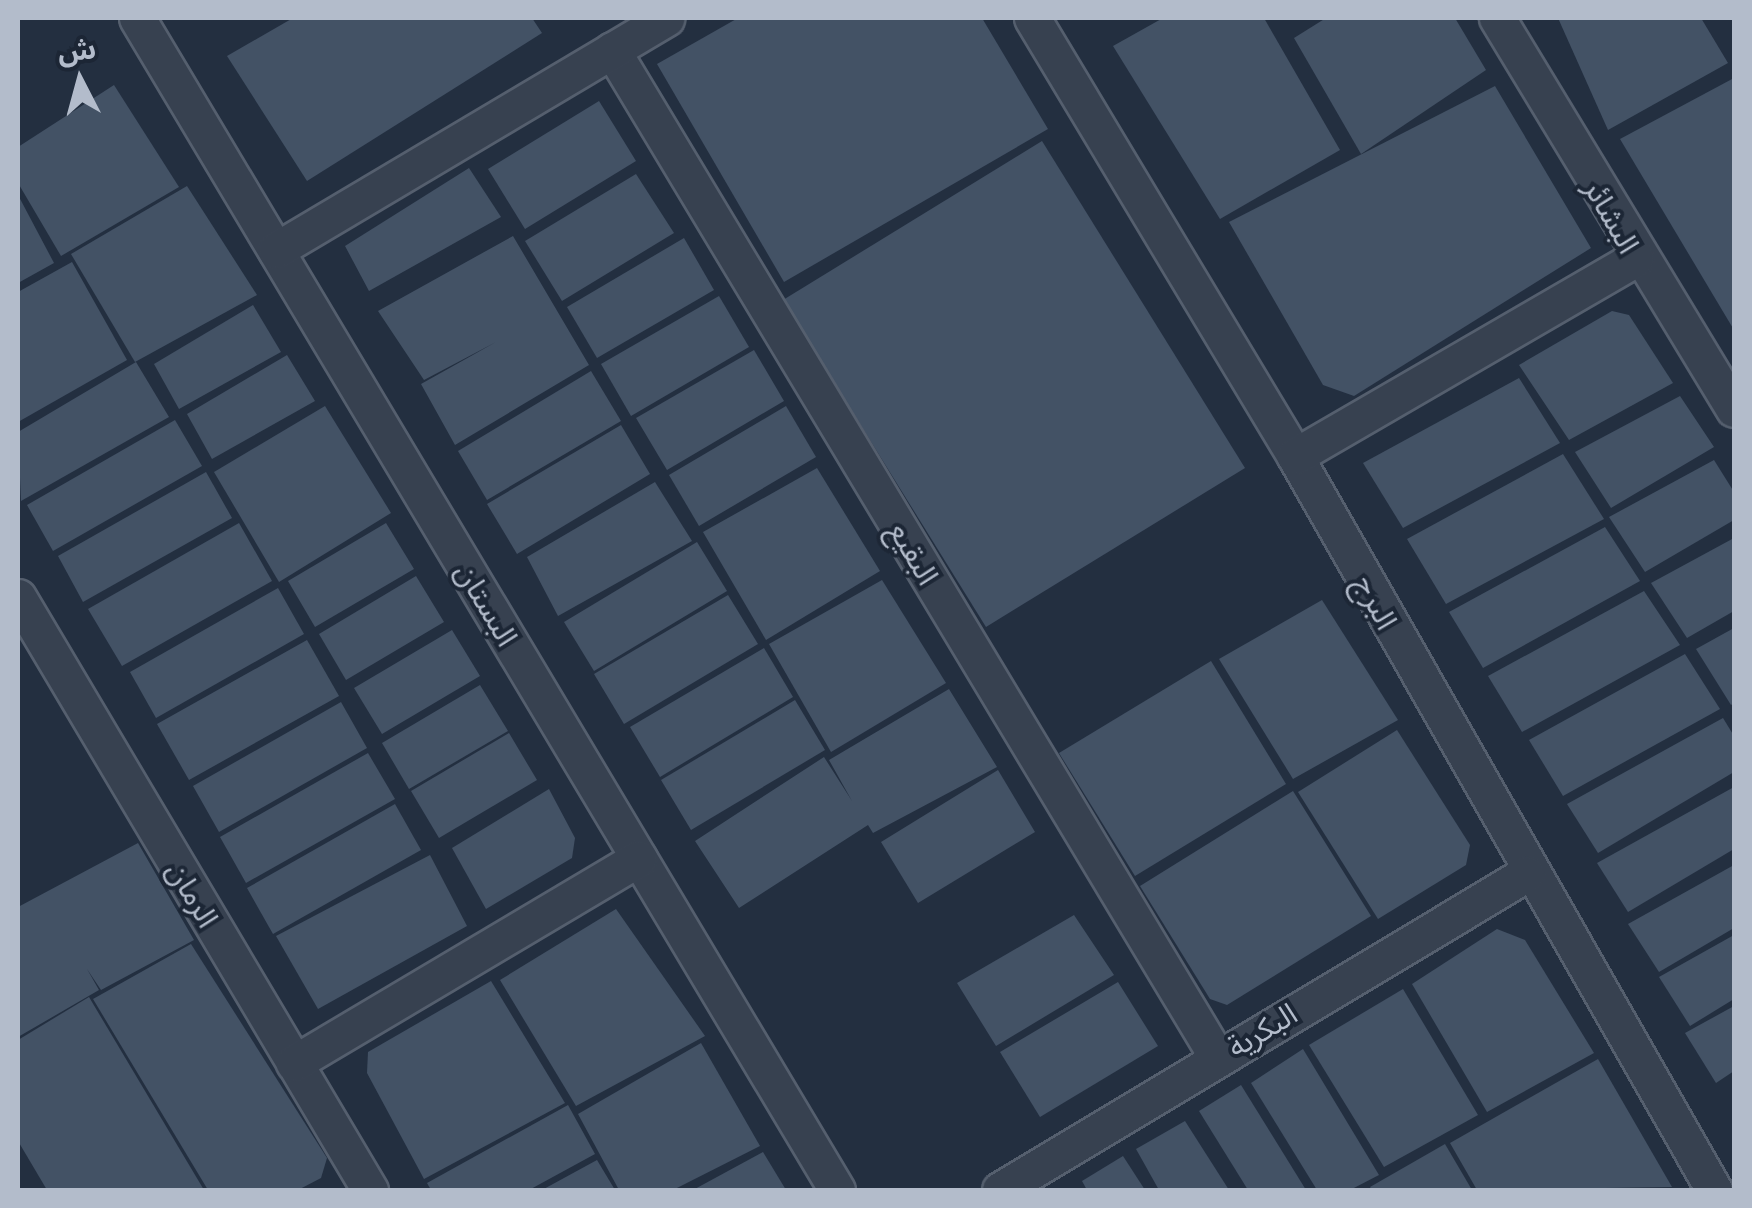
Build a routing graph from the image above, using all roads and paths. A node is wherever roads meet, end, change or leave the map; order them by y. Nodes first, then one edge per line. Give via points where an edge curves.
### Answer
1 (137, 18) edge
2 (666, 18) edge
3 (1032, 18) edge
4 (1497, 18) edge
5 (612, 50) junction
6 (276, 250) junction
7 (1636, 258) junction
8 (1734, 410) edge
9 (1295, 456) junction
10 (18, 597) edge
11 (638, 858) junction
12 (1526, 874) junction
13 (1216, 1057) junction
14 (294, 1063) junction
15 (366, 1189) edge
16 (837, 1190) edge
17 (1000, 1190) edge
18 (1714, 1190) edge

1 - 6 street, البستان
2 - 5 street
3 - 9 street, البرج
4 - 7 street, البشائر
5 - 6 street
5 - 13 street, البقيع
6 - 11 street, البستان
7 - 8 street, البشائر
7 - 9 street
9 - 12 street, البرج
10 - 14 street, الرمان
11 - 14 street
11 - 16 street, البستان
12 - 13 street, البكرية
12 - 18 street, البرج
13 - 17 street, البكرية
14 - 15 street, الرمان

